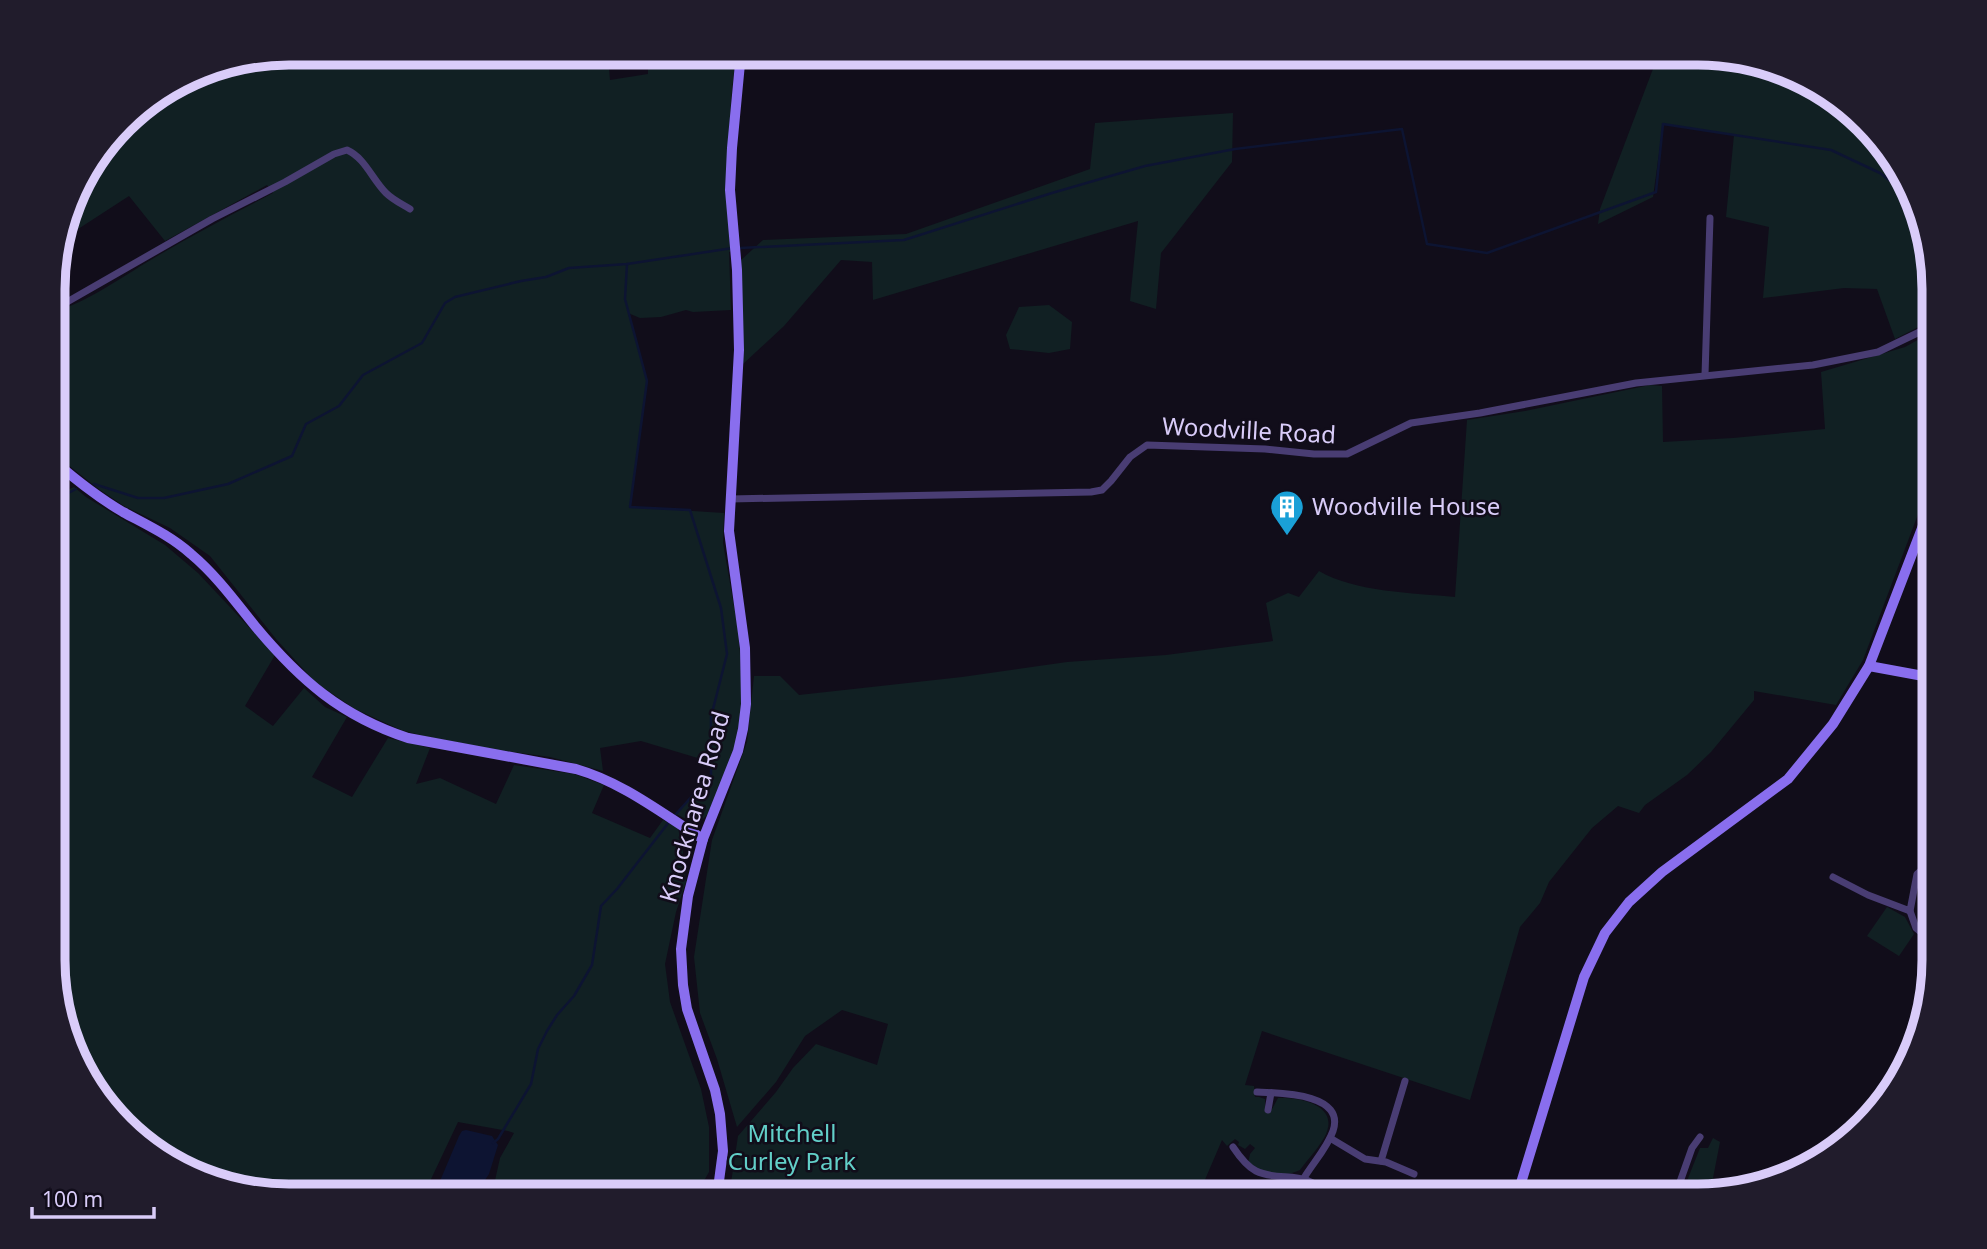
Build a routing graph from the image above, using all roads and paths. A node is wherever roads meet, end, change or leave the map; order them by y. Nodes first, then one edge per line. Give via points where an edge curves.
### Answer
1 (740, 65) edge
2 (410, 209) dead end
3 (1710, 218) dead end
4 (65, 303) edge
5 (1922, 331) edge
6 (1704, 375) junction
7 (65, 470) edge
8 (730, 499) junction
9 (1922, 528) edge
10 (1869, 666) junction
11 (1922, 676) edge
12 (703, 839) junction
13 (1922, 870) edge
14 (1833, 877) dead end
15 (1910, 911) junction
16 (1922, 933) edge
17 (1405, 1081) dead end
18 (1257, 1092) dead end
19 (1271, 1093) junction
20 (1401, 1095) junction
21 (1411, 1098) dead end
22 (1268, 1110) dead end
23 (1700, 1137) dead end
24 (1330, 1138) junction
25 (1233, 1147) dead end
26 (1248, 1149) dead end
27 (1240, 1156) junction
28 (1381, 1161) junction
29 (1414, 1174) dead end
30 (1304, 1178) junction
31 (719, 1184) edge
32 (1312, 1184) edge
33 (1521, 1184) edge
34 (1679, 1184) edge

1 - 8 street, Knocknarea Road via 730,190 739,350
2 - 4 street via 385,192 356,154 347,150 212,219
3 - 6 street
5 - 6 street, Woodville Road via 1882,350 1813,365
6 - 8 street, Woodville Road via 1411,423 1347,454 1147,445 1130,457 1102,490 1091,492
7 - 12 street via 192,555 289,664 342,708 408,738 598,775
8 - 12 street, Knocknarea Road via 730,548 746,648 746,704 738,751
9 - 10 street
10 - 11 street
10 - 33 street via 1833,724 1788,779 1662,872 1629,902 1605,933 1584,977
12 - 31 street, Knocknarea Road via 687,906 681,961 687,1009 720,1114 723,1151
13 - 15 street via 1917,874
14 - 15 street
15 - 16 street
17 - 20 street
18 - 19 street
19 - 22 street
19 - 24 street via 1312,1099 1331,1110 1335,1118
20 - 21 street
20 - 28 street
23 - 34 street
24 - 28 street via 1365,1159
24 - 30 street
25 - 27 street
26 - 27 street
27 - 30 street via 1253,1170 1266,1175
28 - 29 street
30 - 32 street

